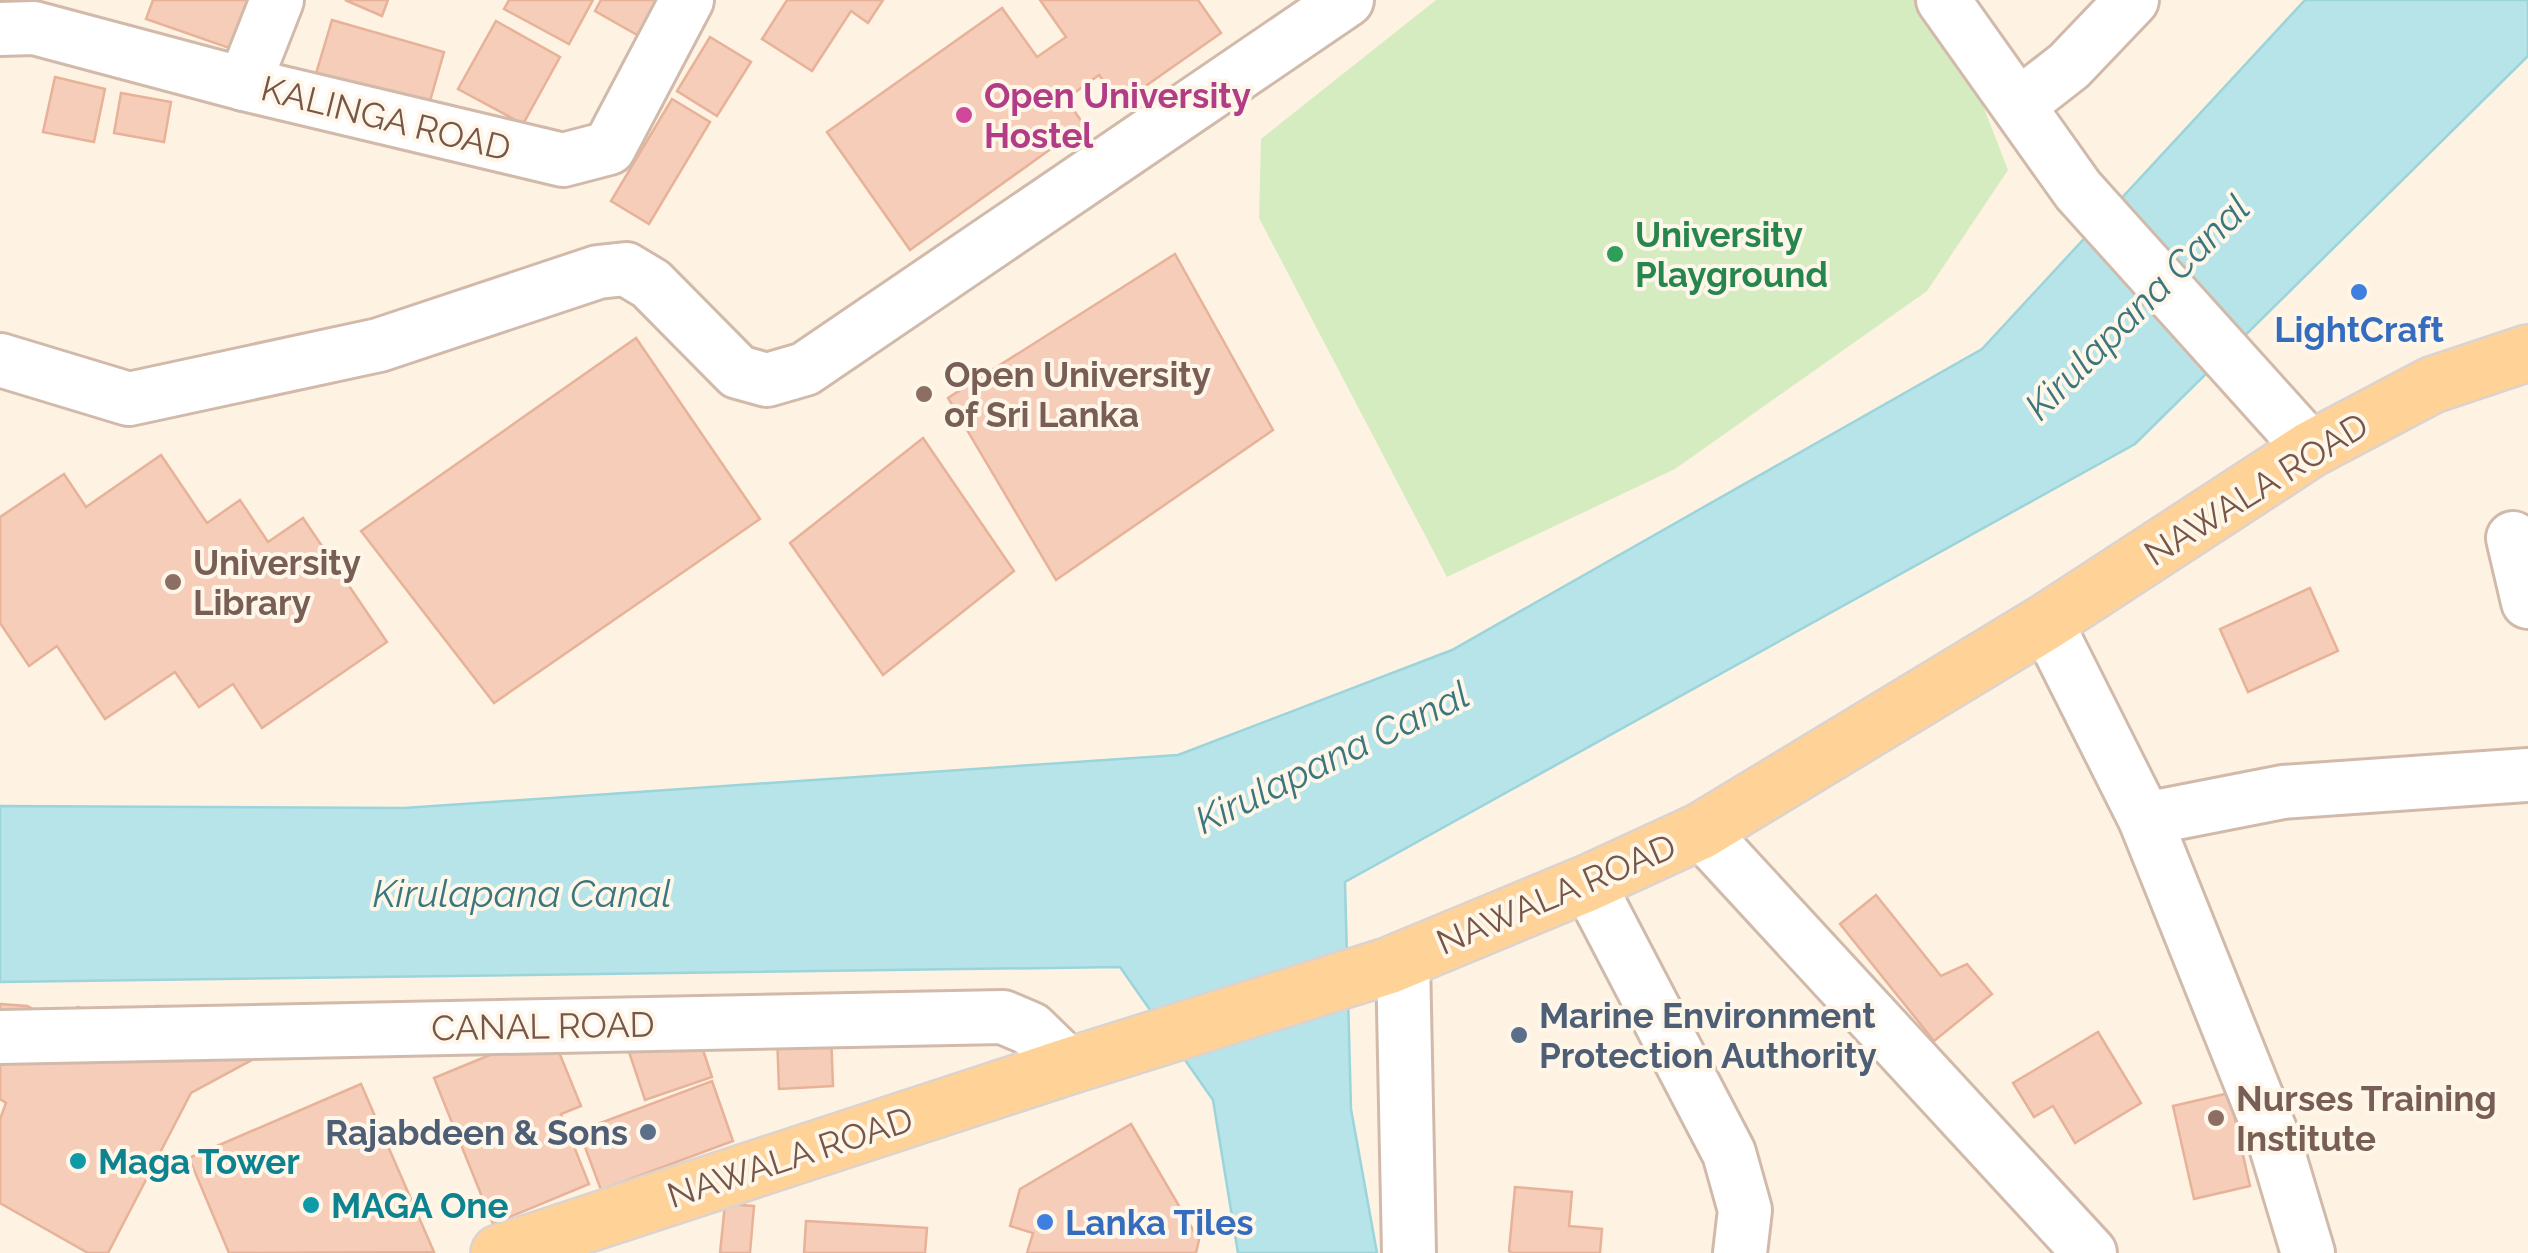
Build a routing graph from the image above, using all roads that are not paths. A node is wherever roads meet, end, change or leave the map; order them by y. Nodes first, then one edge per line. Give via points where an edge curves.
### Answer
1 (276, 0) edge
2 (687, 0) edge
3 (1346, 0) edge
4 (1943, 0) edge
5 (2132, 0) edge
6 (0, 29) edge
7 (244, 84) junction
8 (2019, 105) junction
9 (2528, 353) edge
10 (0, 360) edge
11 (2310, 448) junction
12 (2513, 538) dead end
13 (2528, 602) edge
14 (2046, 622) junction
15 (2528, 775) edge
16 (2145, 818) junction
17 (1700, 830) junction
18 (1588, 883) junction
19 (1395, 962) junction
20 (0, 1037) edge
21 (1069, 1066) junction
22 (500, 1253) edge
23 (1409, 1253) edge
24 (1740, 1253) edge
25 (2090, 1253) edge
26 (2308, 1253) edge

1 - 7 street
2 - 7 street, KALINGA ROAD via 609,148 562,160
3 - 10 street via 805,369 767,380 738,372 651,284 626,270 598,272 379,345 129,398
4 - 8 street
5 - 8 street via 2069,66
6 - 7 street, KALINGA ROAD via 34,28
8 - 11 street via 2078,190
9 - 11 main road, NAWALA ROAD via 2432,385
11 - 14 main road, NAWALA ROAD
12 - 13 street
14 - 16 street
14 - 17 main road, NAWALA ROAD
15 - 16 street via 2283,792
16 - 26 street via 2275,1142
17 - 18 main road, NAWALA ROAD
17 - 25 street
18 - 19 main road, NAWALA ROAD
18 - 24 street via 1728,1154 1745,1210
19 - 21 main road, NAWALA ROAD
19 - 23 street
20 - 21 street, CANAL ROAD via 1004,1017 1031,1029
21 - 22 main road, NAWALA ROAD

